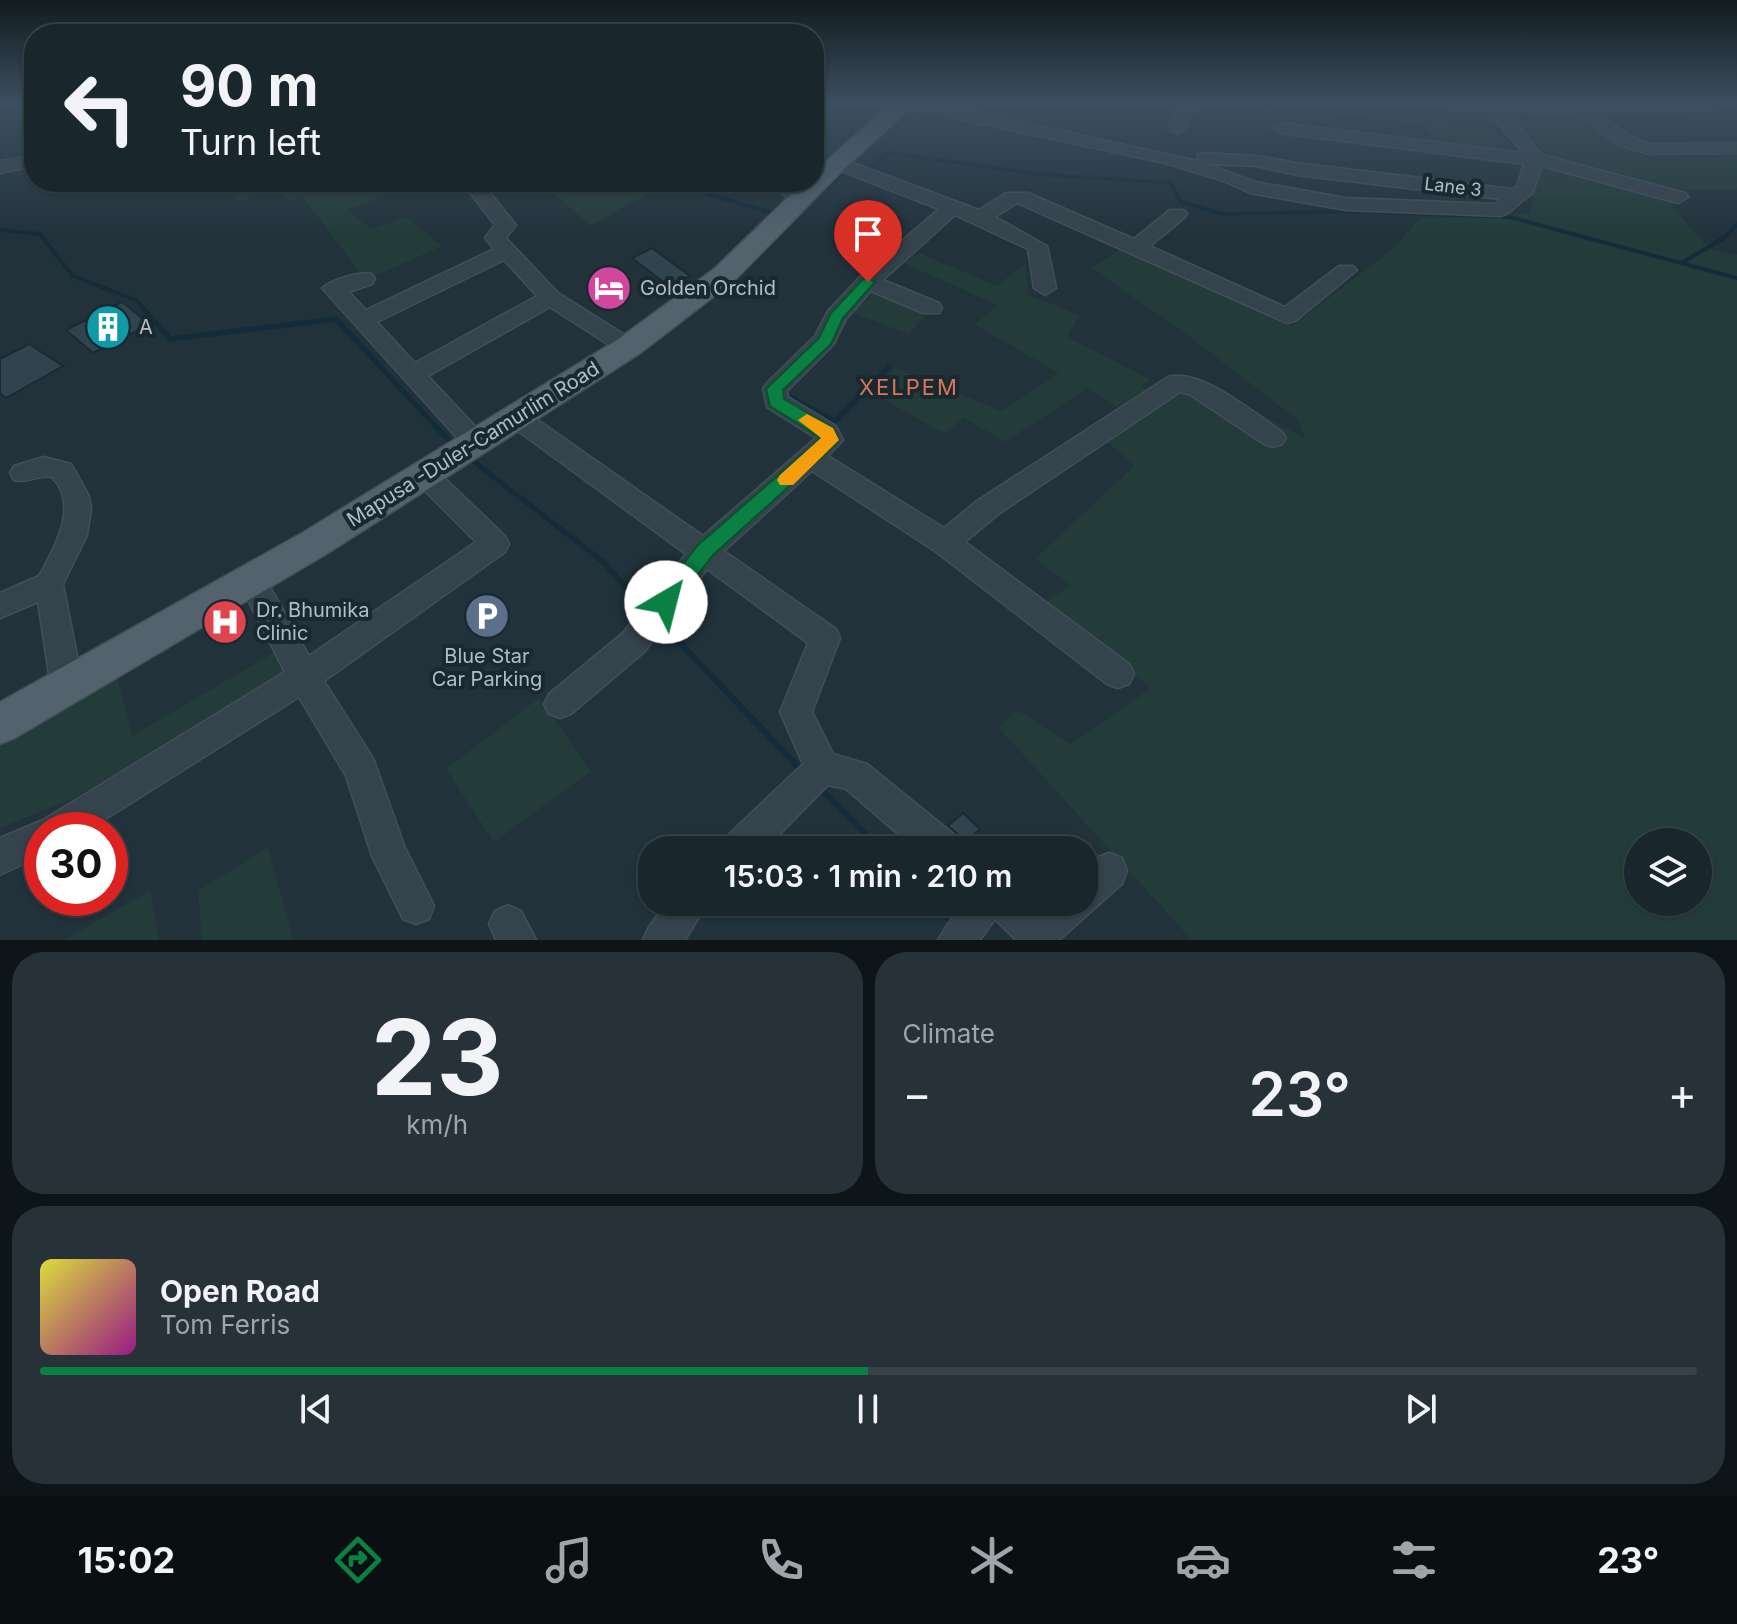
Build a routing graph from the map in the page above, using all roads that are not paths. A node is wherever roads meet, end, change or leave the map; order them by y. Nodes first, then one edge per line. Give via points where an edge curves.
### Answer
1 (854, 148) edge
2 (1115, 148) edge
3 (1438, 148) edge
4 (1529, 148) edge
5 (1646, 148) edge
6 (1737, 148) edge
7 (1535, 160) junction
8 (24, 163) edge
9 (837, 163) junction
10 (1184, 163) junction
11 (0, 167) edge
12 (824, 176) edge
13 (479, 192) edge
14 (791, 192) edge
15 (808, 192) edge
16 (1514, 195) junction
17 (1678, 197) dead end
18 (802, 198) junction
19 (952, 207) junction
20 (1177, 214) dead end
21 (981, 218) junction
22 (1136, 248) junction
23 (505, 251) junction
24 (1346, 270) dead end
25 (364, 279) dead end
26 (868, 282) junction
27 (1045, 288) dead end
28 (550, 298) junction
29 (931, 308) dead end
30 (364, 320) junction
31 (628, 347) junction
32 (413, 374) junction
33 (516, 417) junction
34 (1273, 438) dead end
35 (477, 444) junction
36 (811, 458) junction
37 (23, 473) dead end
38 (425, 475) junction
39 (945, 543) junction
40 (705, 551) junction
41 (251, 579) junction
42 (49, 584) junction
43 (0, 606) edge
44 (1118, 674) dead end
45 (304, 677) junction
46 (67, 687) junction
47 (560, 704) dead end
48 (0, 724) edge
49 (822, 768) junction
50 (85, 812) edge
51 (753, 836) edge
52 (927, 836) edge
53 (24, 846) edge
54 (0, 857) edge
55 (416, 906) dead end
56 (680, 916) edge
57 (974, 916) edge
58 (1018, 916) edge
59 (1058, 916) edge
60 (662, 940) edge
61 (957, 940) edge

1 - 9 main road, Mapusa -Duler-Camurlim Road
2 - 10 street
3 - 7 street
4 - 7 street
5 - 6 street
7 - 16 street via 1525,190
7 - 17 street
8 - 11 street
9 - 12 main road, Mapusa -Duler-Camurlim Road
9 - 19 street
10 - 16 street, Lane 3 via 1204,158 1256,161
10 - 16 street via 1250,187 1346,204 1501,210
13 - 23 street via 506,225 495,238
14 - 18 street
15 - 18 main road, Mapusa -Duler-Camurlim Road
18 - 31 main road, Mapusa -Duler-Camurlim Road via 724,275
19 - 21 street
19 - 26 street
20 - 22 street
21 - 22 street via 1013,197 1028,199
21 - 27 street via 1037,246
22 - 24 street via 1287,316
23 - 28 street
23 - 30 street
25 - 30 street via 335,289
26 - 29 street
26 - 36 street via 836,316 825,340 775,389 776,401 827,432 830,440
28 - 31 street
28 - 32 street
30 - 32 street
31 - 33 main road, Mapusa -Duler-Camurlim Road
32 - 35 street
33 - 35 main road, Mapusa -Duler-Camurlim Road
33 - 40 street
34 - 39 street via 1196,387 1176,383 987,508
35 - 38 main road, Mapusa -Duler-Camurlim Road
36 - 39 street
36 - 40 street
37 - 42 street via 56,465 66,472 79,497 77,523
38 - 41 main road, Mapusa -Duler-Camurlim Road
38 - 45 street via 495,544
39 - 44 street
40 - 47 street via 634,642
40 - 49 street via 825,638 796,712
41 - 45 street
41 - 46 main road, Mapusa -Duler-Camurlim Road
42 - 43 street
42 - 46 street
45 - 50 street
45 - 55 street via 361,769 390,856
46 - 48 main road, Mapusa -Duler-Camurlim Road
49 - 51 street
49 - 52 street via 855,775
53 - 54 street
56 - 60 street
57 - 61 street
58 - 59 street via 1037,935

